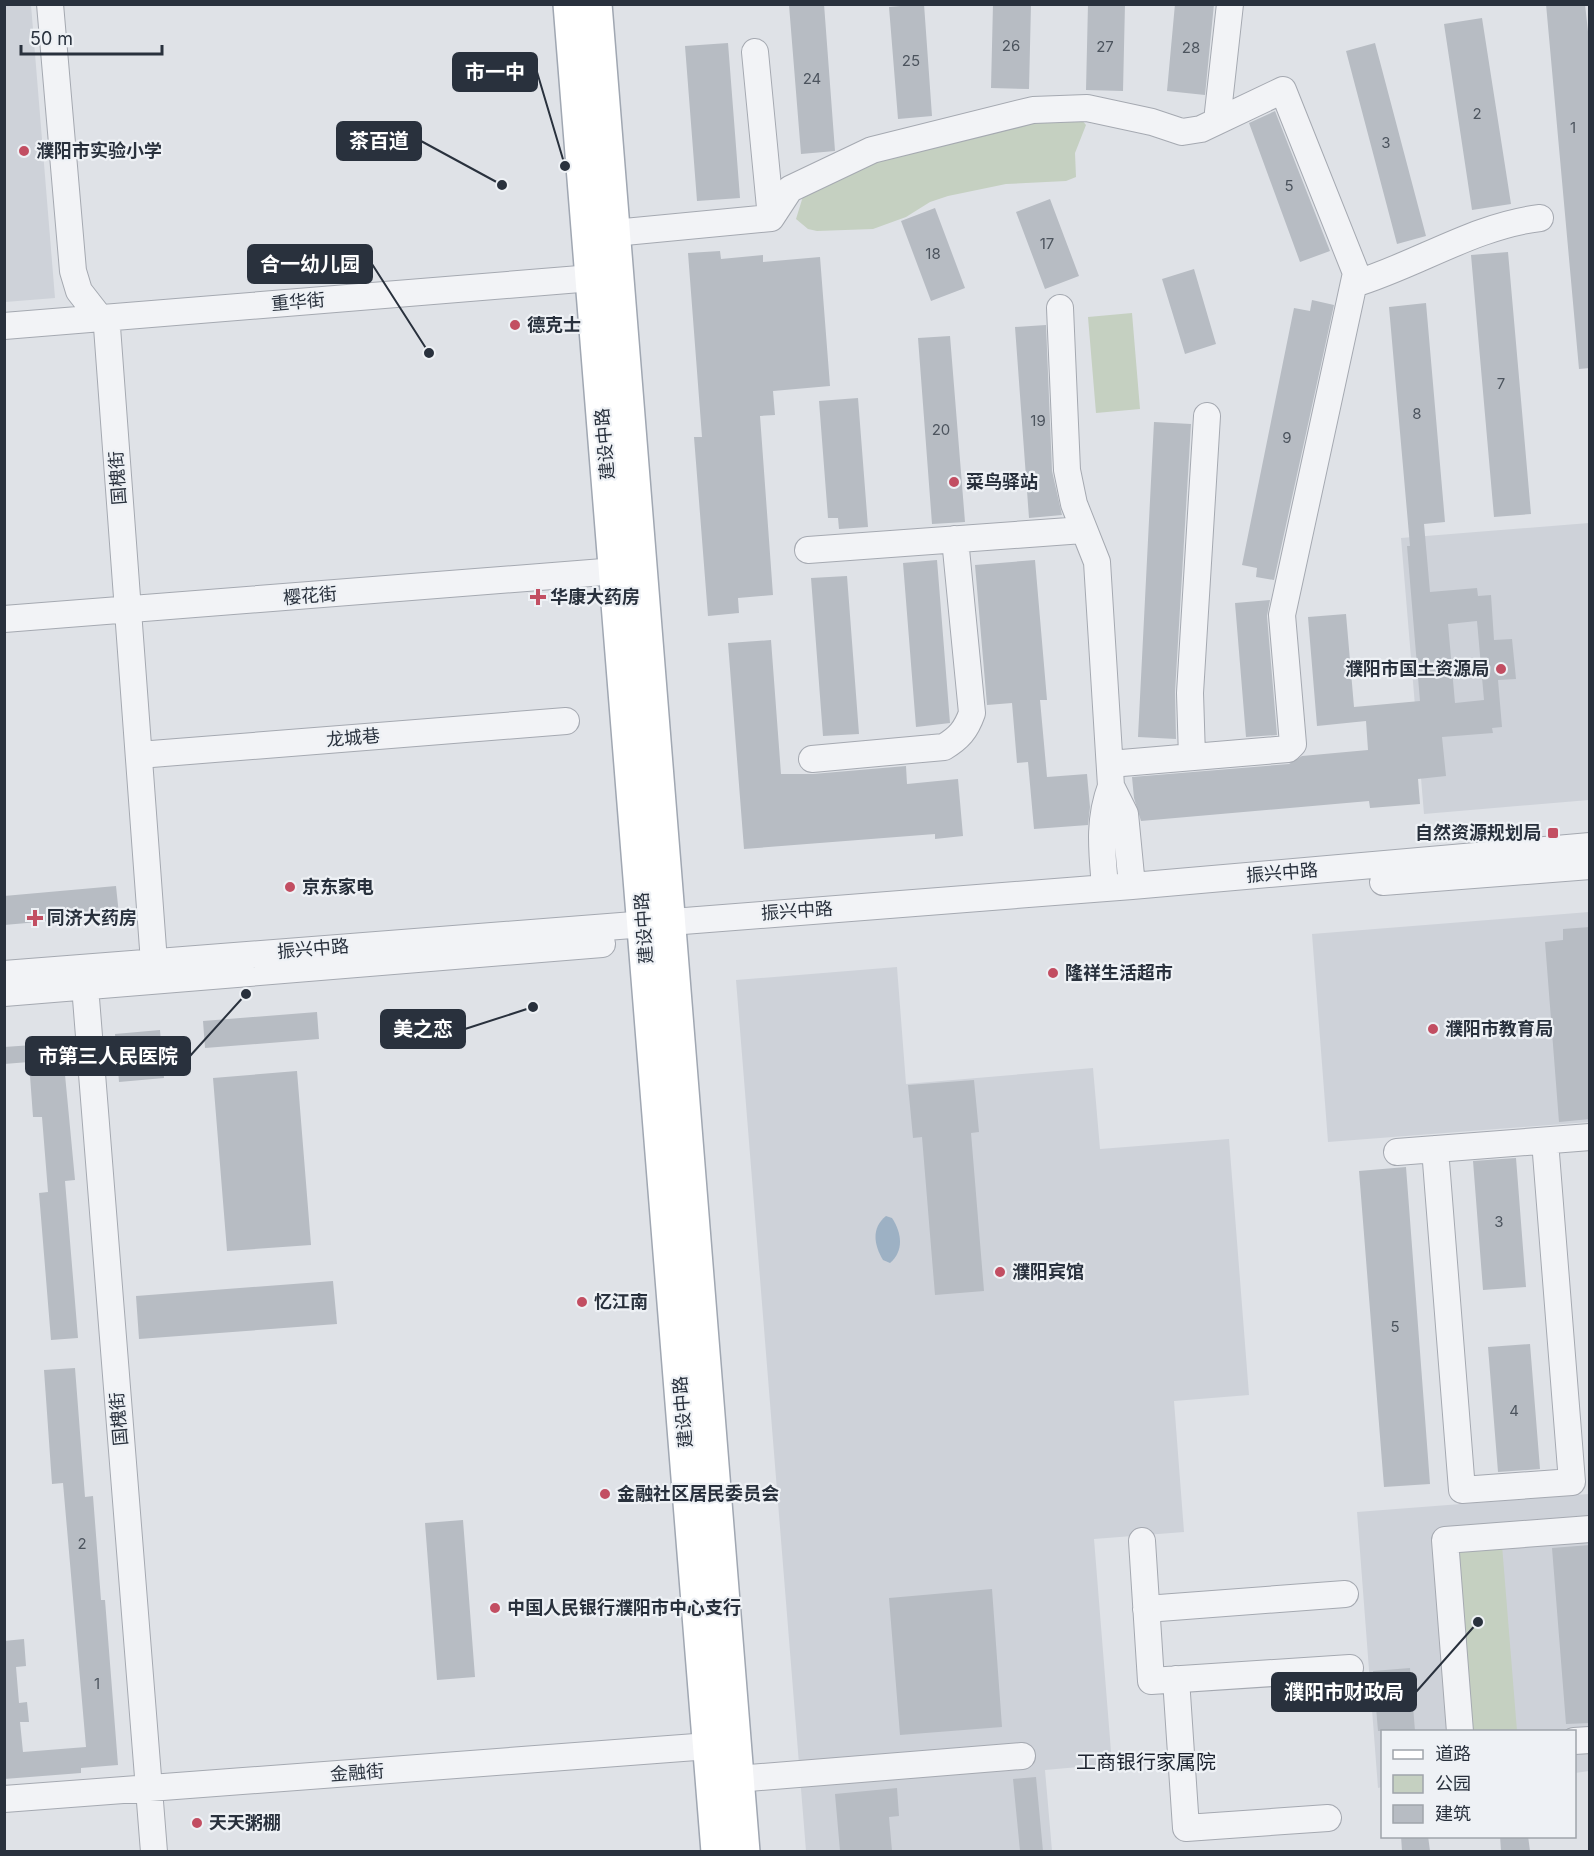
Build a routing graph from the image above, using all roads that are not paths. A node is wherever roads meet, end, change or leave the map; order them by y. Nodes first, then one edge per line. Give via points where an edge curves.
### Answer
1 (51, 4) edge
2 (570, 4) edge
3 (595, 4) edge
4 (1230, 4) edge
5 (755, 51) dead end
6 (1217, 121) junction
7 (771, 218) junction
8 (1540, 218) dead end
9 (614, 233) junction
10 (592, 278) junction
11 (1354, 284) junction
12 (1060, 308) dead end
13 (102, 318) junction
14 (4, 326) edge
15 (1207, 416) dead end
16 (1083, 530) junction
17 (955, 539) junction
18 (808, 550) dead end
19 (616, 571) junction
20 (128, 610) junction
21 (4, 620) edge
22 (566, 721) dead end
23 (139, 755) junction
24 (1192, 757) junction
25 (812, 759) dead end
26 (1111, 775) junction
27 (1590, 846) edge
28 (1590, 866) edge
29 (1132, 886) junction
30 (1105, 887) junction
31 (657, 931) junction
32 (154, 962) junction
33 (4, 974) edge
34 (85, 986) junction
35 (4, 993) edge
36 (1590, 1137) edge
37 (1545, 1141) junction
38 (1435, 1149) junction
39 (1397, 1152) dead end
40 (1590, 1529) edge
41 (1142, 1541) dead end
42 (1345, 1594) dead end
43 (1146, 1610) junction
44 (1350, 1668) dead end
45 (1176, 1679) junction
46 (1460, 1730) edge
47 (709, 1746) junction
48 (1022, 1756) dead end
49 (737, 1779) junction
50 (149, 1788) junction
51 (4, 1799) edge
52 (1328, 1818) dead end
53 (154, 1851) edge
54 (718, 1851) edge
55 (743, 1851) edge

1 - 13 street, 国槐街 via 73,271 79,291
2 - 10 main road, 建设中路
3 - 9 main road, 建设中路
4 - 6 street
5 - 7 street
6 - 7 street via 1182,132 1087,108 1033,110 872,150 790,189
6 - 11 street via 1283,90 1356,273
7 - 9 street
8 - 11 street via 1494,228
9 - 31 main road, 建设中路
10 - 13 street, 重华街
10 - 19 main road, 建设中路
11 - 24 street via 1282,608 1293,744 1288,748
12 - 16 street via 1067,470
13 - 14 street, 重华街
13 - 20 street, 国槐街 via 107,327
15 - 24 street via 1190,693
16 - 17 street
16 - 26 street via 1097,562
17 - 18 street
17 - 25 street via 972,712 966,728 944,747
19 - 20 street, 樱花街
19 - 31 main road, 建设中路
20 - 21 street, 樱花街
20 - 23 street, 国槐街
22 - 23 street, 龙城巷
23 - 32 street, 国槐街
24 - 26 street
26 - 29 street via 1125,814
26 - 30 street via 1100,831
27 - 29 street, 振兴中路
28 - 31 street, 振兴中路
29 - 30 street, 振兴中路
30 - 31 street, 振兴中路
31 - 32 street, 振兴中路
31 - 34 street, 振兴中路
31 - 47 main road, 建设中路
31 - 49 main road, 建设中路
32 - 33 street, 振兴中路
34 - 35 street, 振兴中路
34 - 50 street, 国槐街
36 - 37 street
37 - 38 street
37 - 38 street via 1572,1482 1473,1490 1462,1490
38 - 39 street
40 - 46 street via 1445,1540
41 - 43 street
42 - 43 street
43 - 45 street via 1151,1681
44 - 45 street
45 - 52 street via 1186,1828
47 - 50 street, 金融街
47 - 54 main road, 建设中路
48 - 49 street
49 - 55 main road, 建设中路
50 - 51 street, 金融街
50 - 53 street, 国槐街

